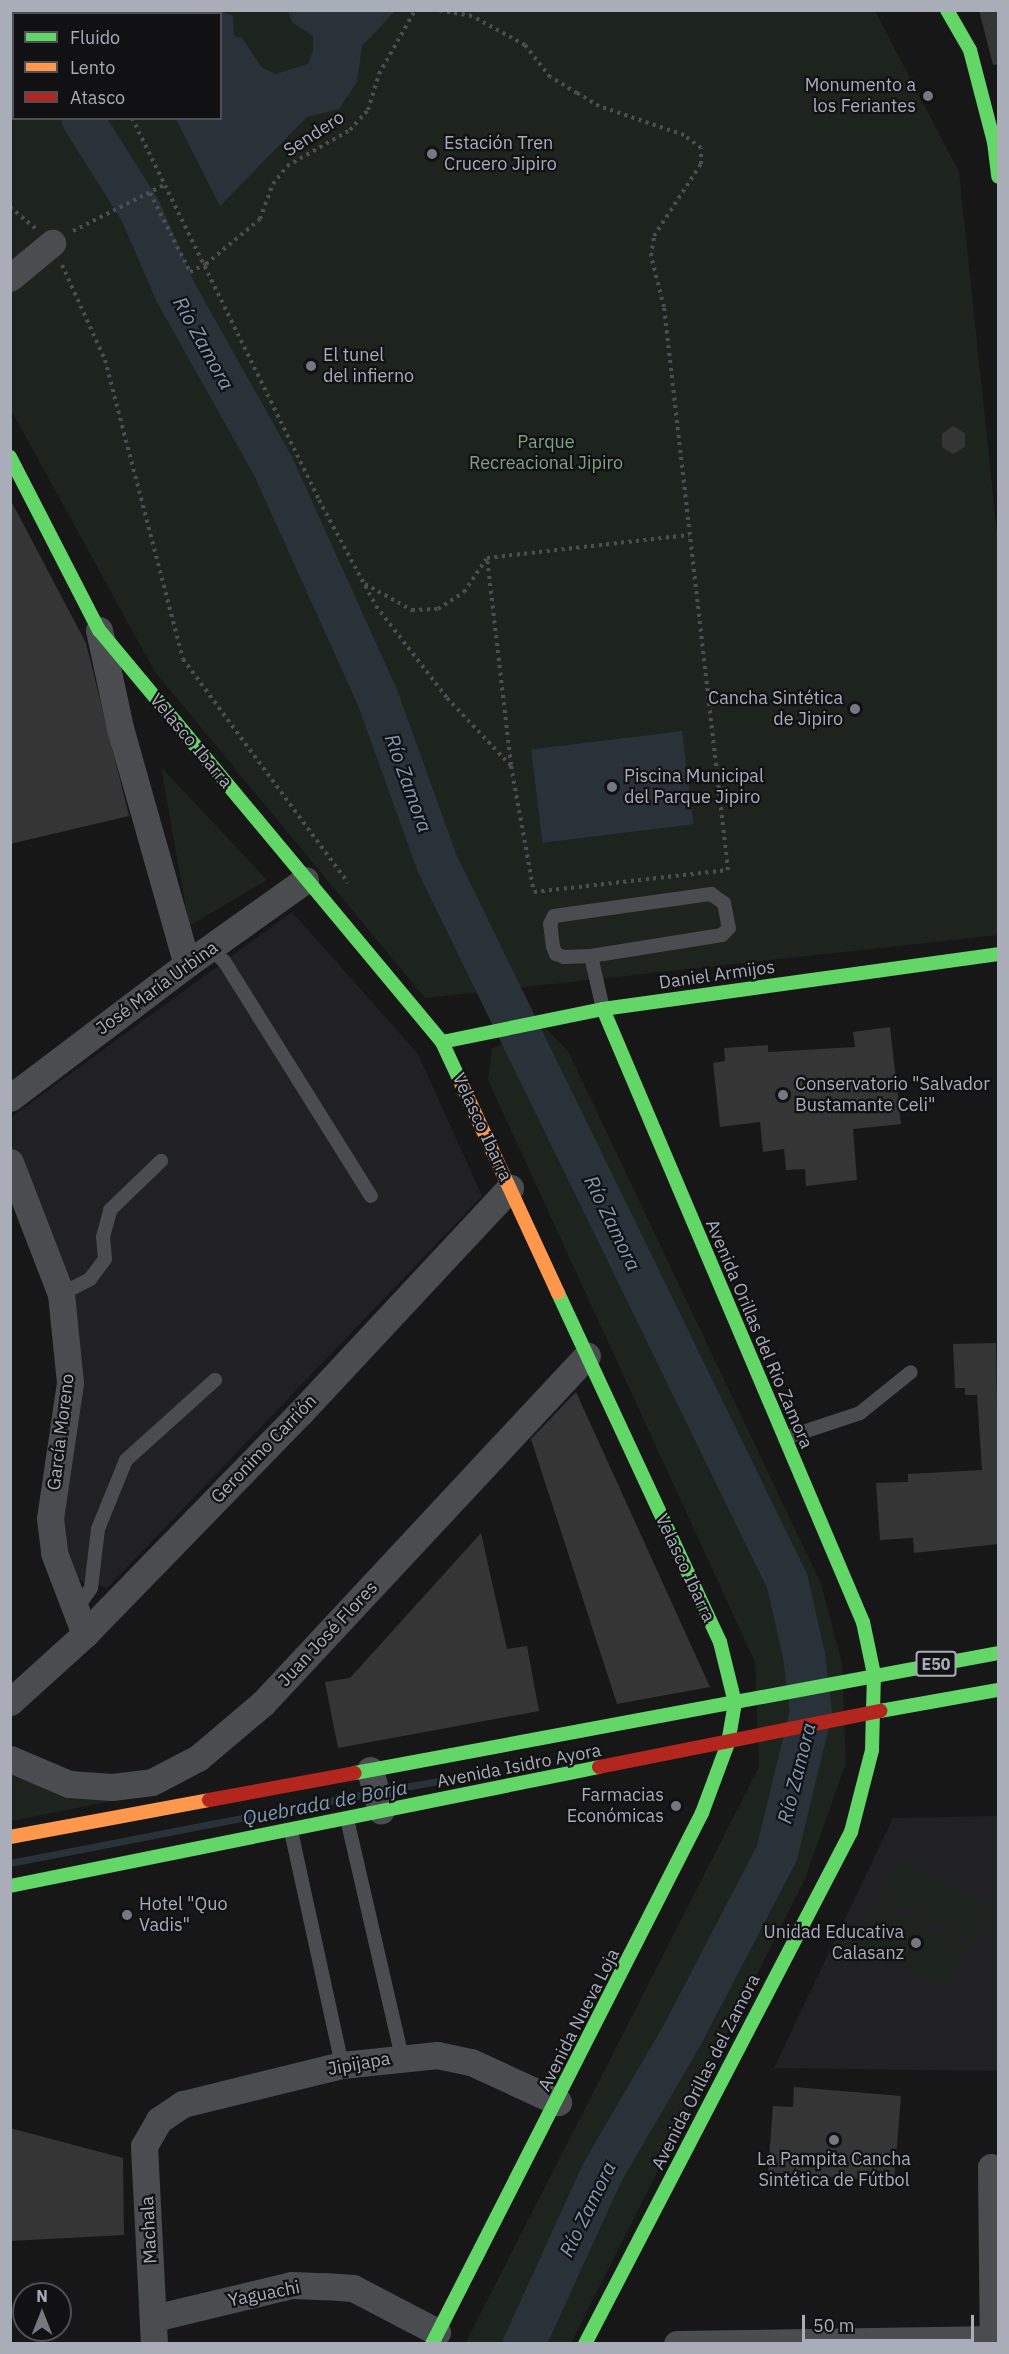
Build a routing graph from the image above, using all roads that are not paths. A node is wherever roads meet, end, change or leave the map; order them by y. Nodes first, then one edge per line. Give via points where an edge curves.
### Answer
1 (947, 10) edge
2 (997, 142) edge
3 (999, 177) edge
4 (52, 243) road end
5 (10, 278) edge
6 (10, 457) edge
7 (99, 630) junction
8 (305, 880) junction
9 (210, 949) junction
10 (999, 954) edge
11 (591, 956) junction
12 (187, 964) junction
13 (603, 1010) junction
14 (442, 1042) junction
15 (10, 1098) edge
16 (162, 1161) dead end
17 (10, 1162) edge
18 (510, 1188) junction
19 (371, 1196) dead end
20 (61, 1294) junction
21 (587, 1356) junction
22 (911, 1372) dead end
23 (215, 1380) dead end
24 (783, 1438) junction
25 (80, 1622) junction
26 (999, 1653) edge
27 (869, 1675) junction
28 (999, 1690) edge
29 (10, 1702) edge
30 (735, 1703) junction
31 (868, 1713) junction
32 (728, 1743) junction
33 (10, 1759) edge
34 (370, 1770) junction
35 (381, 1811) junction
36 (347, 1819) junction
37 (291, 1831) junction
38 (10, 1836) edge
39 (76, 1871) junction
40 (10, 1886) edge
41 (10, 1903) edge
42 (402, 2057) junction
43 (342, 2065) junction
44 (558, 2102) junction
45 (159, 2120) joint
46 (991, 2167) dead end
47 (154, 2331) edge
48 (435, 2338) edge
49 (995, 2340) edge
50 (585, 2343) edge
51 (677, 2343) edge
52 (783, 2343) edge

1 - 2 main road via 970,50
2 - 3 main road
4 - 5 street
6 - 7 main road, Velasco Ibarra
7 - 8 main road, Velasco Ibarra
7 - 12 street, Velasco Ibarra via 120,728
8 - 9 street, José María Urbina
8 - 14 main road, Velasco Ibarra
9 - 12 street, José María Urbina
9 - 19 lane via 224,961
10 - 13 main road, Daniel Armijos
11 - 11 lane via 722,935 729,928 724,903 711,894 554,916 550,924 556,954
11 - 13 lane
12 - 15 street, José María Urbina
13 - 14 main road, Daniel Armijos
13 - 24 main road, Avenida Orillas del Rio Zamora
14 - 18 main road, Velasco Ibarra
16 - 20 lane via 110,1210 103,1237 105,1259 90,1279
17 - 20 street, García Moreno
18 - 21 main road, Velasco Ibarra
18 - 25 street, Geronimo Carrión via 300,1413
20 - 25 street, García Moreno via 70,1383 50,1518 54,1553
21 - 30 main road, Velasco Ibarra via 720,1642
21 - 33 street, Juan José Flores via 263,1703 198,1758 152,1782 112,1787 69,1784
22 - 24 lane via 860,1413
23 - 25 lane via 126,1460 98,1529 91,1588
24 - 27 main road, Avenida Orillas del Rio Zamora via 864,1622
25 - 29 street, Geronimo Carrión
26 - 27 main road, Avenida Isidro Ayora / E50
27 - 30 main road, Avenida Isidro Ayora / E50
27 - 31 main road, Avenida Orillas del Zamora
28 - 31 main road, Avenida Isidro Ayora / E50
30 - 32 main road, Avenida Nueva Loja
30 - 34 main road, Avenida Isidro Ayora / E50
31 - 32 main road, Avenida Isidro Ayora / E50
31 - 50 main road, Avenida Orillas del Zamora via 864,1793 851,1832
32 - 35 main road, Avenida Isidro Ayora / E50
32 - 44 main road, Avenida Nueva Loja via 702,1813
34 - 35 street
34 - 38 main road, Avenida Isidro Ayora / E50
35 - 36 main road, Avenida Isidro Ayora / E50
36 - 37 main road, Avenida Isidro Ayora / E50
36 - 42 lane
37 - 39 main road, Avenida Isidro Ayora / E50
37 - 43 lane
39 - 40 main road, Avenida Isidro Ayora / E50
39 - 41 street
42 - 43 street, Jipijapa
42 - 44 street, Jipijapa via 437,2055 471,2062
43 - 45 street, Jipijapa via 183,2104
44 - 48 main road, Avenida Nueva Loja
45 - 47 street, Machala via 144,2146
46 - 49 street
47 - 48 street, Yaguachi via 291,2285 353,2288
49 - 52 street
51 - 52 street

